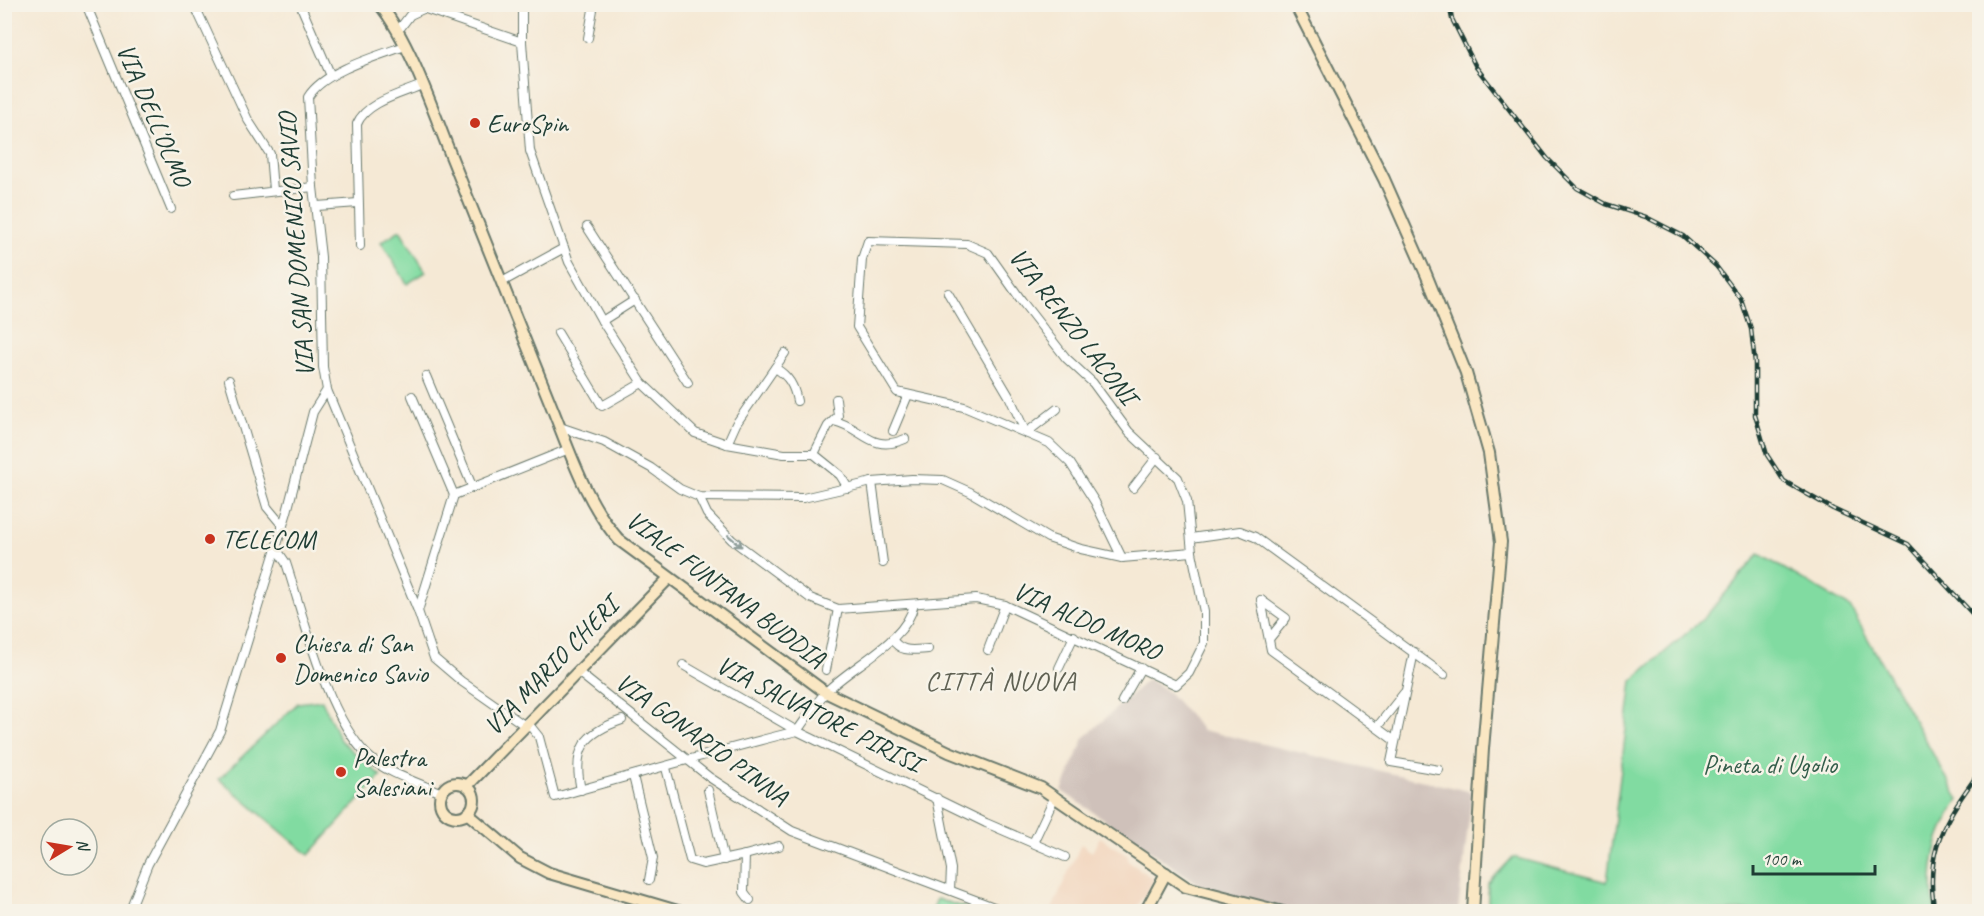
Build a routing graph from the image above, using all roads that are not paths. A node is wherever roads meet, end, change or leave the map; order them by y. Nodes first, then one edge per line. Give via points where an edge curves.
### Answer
1 (86, 4) edge
2 (194, 4) edge
3 (300, 4) edge
4 (373, 4) edge
5 (390, 4) edge
6 (411, 4) edge
7 (522, 4) edge
8 (594, 4) edge
9 (1295, 4) edge
10 (1304, 4) edge
11 (381, 5) edge
12 (426, 7) edge
13 (401, 27) junction
14 (588, 38) dead end
15 (522, 42) junction
16 (405, 46) junction
17 (1324, 59) junction
18 (332, 76) junction
19 (422, 85) junction
20 (313, 187) junction
21 (273, 190) junction
22 (233, 196) dead end
23 (358, 203) junction
24 (317, 206) junction
25 (171, 209) dead end
26 (587, 227) dead end
27 (360, 246) dead end
28 (564, 248) junction
29 (502, 282) junction
30 (948, 293) dead end
31 (634, 300) junction
32 (602, 321) junction
33 (558, 333) dead end
34 (785, 353) dead end
35 (775, 368) junction
36 (426, 376) dead end
37 (229, 380) dead end
38 (642, 383) junction
39 (688, 383) dead end
40 (327, 390) junction
41 (908, 395) junction
42 (412, 396) dead end
43 (836, 399) dead end
44 (797, 402) dead end
45 (1012, 404) junction
46 (1057, 409) dead end
47 (834, 421) junction
48 (1002, 424) junction
49 (560, 427) junction
50 (893, 431) dead end
51 (1026, 433) junction
52 (905, 440) dead end
53 (727, 444) junction
54 (568, 448) junction
55 (814, 454) junction
56 (1157, 457) junction
57 (872, 482) junction
58 (471, 486) junction
59 (848, 488) junction
60 (1133, 488) dead end
61 (454, 495) junction
62 (699, 496) junction
63 (282, 525) junction
64 (1191, 538) junction
65 (275, 547) junction
66 (1192, 552) junction
67 (1122, 558) junction
68 (884, 562) dead end
69 (669, 578) junction
70 (914, 604) junction
71 (1005, 604) junction
72 (838, 609) junction
73 (418, 611) junction
74 (1074, 636) junction
75 (892, 639) junction
76 (1269, 639) junction
77 (928, 649) dead end
78 (988, 650) dead end
79 (1414, 652) junction
80 (683, 665) dead end
81 (1059, 668) dead end
82 (1141, 668) junction
83 (826, 670) dead end
84 (578, 672) junction
85 (1444, 675) dead end
86 (1406, 691) junction
87 (825, 692) junction
88 (1122, 701) dead end
89 (622, 720) dead end
90 (525, 724) junction
91 (1377, 727) junction
92 (797, 731) junction
93 (1395, 741) junction
94 (689, 761) junction
95 (666, 768) junction
96 (1439, 770) dead end
97 (633, 776) junction
98 (467, 786) junction
99 (581, 789) junction
100 (708, 790) dead end
101 (442, 793) junction
102 (1055, 796) junction
103 (937, 798) junction
104 (467, 813) junction
105 (1033, 843) junction
106 (779, 846) dead end
107 (745, 855) junction
108 (1065, 857) dead end
109 (724, 860) junction
110 (1166, 873) junction
111 (649, 880) dead end
112 (950, 890) junction
113 (750, 900) dead end
114 (1473, 909) edge
115 (129, 912) edge
116 (681, 912) edge
117 (1007, 912) edge
118 (1145, 912) edge
119 (1284, 912) edge

1 - 25 street, VIA DELL'OLMO
2 - 21 street via 248,120 270,154
3 - 18 street
4 - 11 main road
5 - 13 main road, VIALE FUNTANA BUDDIA
6 - 12 street
7 - 15 street
8 - 14 street
9 - 17 main road
10 - 17 main road
11 - 16 main road, VIALE FUNTANA BUDDIA
12 - 13 street via 410,15
12 - 15 street
13 - 16 main road, VIALE FUNTANA BUDDIA
15 - 28 street via 530,151
16 - 18 street, VIA SAN DOMENICO SAVIO
16 - 19 main road, VIALE FUNTANA BUDDIA
17 - 114 main road via 1426,274 1466,372 1489,453 1502,542
18 - 20 street, VIA SAN DOMENICO SAVIO via 315,85 308,97
19 - 23 street via 361,115 356,135
19 - 29 main road, VIALE FUNTANA BUDDIA
20 - 21 street
20 - 24 street, VIA SAN DOMENICO SAVIO
21 - 22 street
23 - 24 street
23 - 27 street
24 - 40 street, VIA SAN DOMENICO SAVIO
26 - 31 street
28 - 29 street
28 - 32 street
29 - 49 main road, VIALE FUNTANA BUDDIA
30 - 45 street
31 - 32 street
31 - 39 street
32 - 38 street
33 - 38 street via 602,406
34 - 35 street
35 - 44 street via 791,383
35 - 53 street via 736,424
36 - 58 street
37 - 63 street via 267,507
38 - 53 street via 695,433
40 - 63 street via 313,412
40 - 73 street, VIA SAN DOMENICO SAVIO
41 - 48 street, VIA RENZO LACONI via 964,407
41 - 50 street
41 - 56 street, VIA RENZO LACONI via 897,392 889,383 857,327 862,259 868,241 967,244 988,253 1066,358 1093,383 1129,432
42 - 61 street
43 - 47 street via 838,416
45 - 48 street via 1010,415
45 - 51 street
46 - 51 street
47 - 52 street via 880,444 890,446
47 - 55 street
48 - 51 street, VIA RENZO LACONI
49 - 54 main road, VIALE FUNTANA BUDDIA
49 - 62 street via 604,442 680,489
51 - 67 street, VIA RENZO LACONI via 1049,443 1070,463 1095,502
53 - 55 street via 784,454
54 - 58 street
54 - 69 main road, VIALE FUNTANA BUDDIA via 603,522 619,540
55 - 59 street via 840,475
56 - 60 street
56 - 64 street via 1178,478 1187,501
57 - 59 street
57 - 67 street via 943,480 1048,538
57 - 68 street
58 - 61 street
59 - 62 street via 803,498
61 - 73 street
62 -> 72 street, VIA ALDO MORO via 707,514 732,540 810,598
63 - 65 street
64 - 66 street
64 - 79 street via 1240,531 1255,537
65 - 101 street via 286,563 328,691 350,731 369,756
65 - 115 street via 220,731 148,864
66 - 67 street
66 - 82 street, VIA ALDO MORO via 1204,612 1204,643 1189,673 1176,686
69 - 84 main road, VIA MARIO CHERI
69 - 87 main road, VIALE FUNTANA BUDDIA
70 - 71 street, VIA ALDO MORO via 976,599
70 - 72 street, VIA ALDO MORO
70 - 75 street via 912,614
71 - 74 street, VIA ALDO MORO
71 - 78 street
72 - 83 street
73 - 90 street, VIA SAN DOMENICO SAVIO via 434,658 460,681
74 - 81 street
74 - 82 street, VIA ALDO MORO
75 - 77 street via 905,650
75 - 87 street
76 - 76 street via 1261,600 1286,618
76 - 91 street via 1271,650
79 - 85 street
79 - 86 street
80 - 92 street, VIA SALVATORE PIRISI
82 - 88 street
84 - 90 main road, VIA MARIO CHERI
84 - 94 street, VIA GONARIO PINNA
86 - 91 street
86 - 93 street
87 - 92 street
87 - 102 main road, VIALE FUNTANA BUDDIA via 949,752
89 - 99 street via 596,730 582,747 577,772
90 - 98 main road, VIA MARIO CHERI
90 - 99 street via 539,737 555,797
91 - 93 street
92 - 94 street
92 - 103 street, VIA SALVATORE PIRISI
93 - 96 street via 1391,762
94 - 95 street
94 - 112 street, VIA GONARIO PINNA via 792,831
95 - 97 street
95 - 109 street via 690,860 703,864
97 - 99 street
97 - 111 street via 653,858
98 - 101 main road via 453,784
98 - 104 main road via 473,797
100 - 109 street
101 - 104 main road via 441,806 447,813
102 - 105 street
102 - 110 main road, VIALE FUNTANA BUDDIA
103 - 105 street, VIA SALVATORE PIRISI
103 - 112 street via 951,869
104 - 116 main road via 520,858 549,873
105 - 108 street, VIA SALVATORE PIRISI
106 - 107 street
107 - 109 street
107 - 113 street via 744,892
110 - 118 main road
110 - 119 main road, VIALE FUNTANA BUDDIA via 1186,887 1206,894
112 - 117 street, VIA GONARIO PINNA

